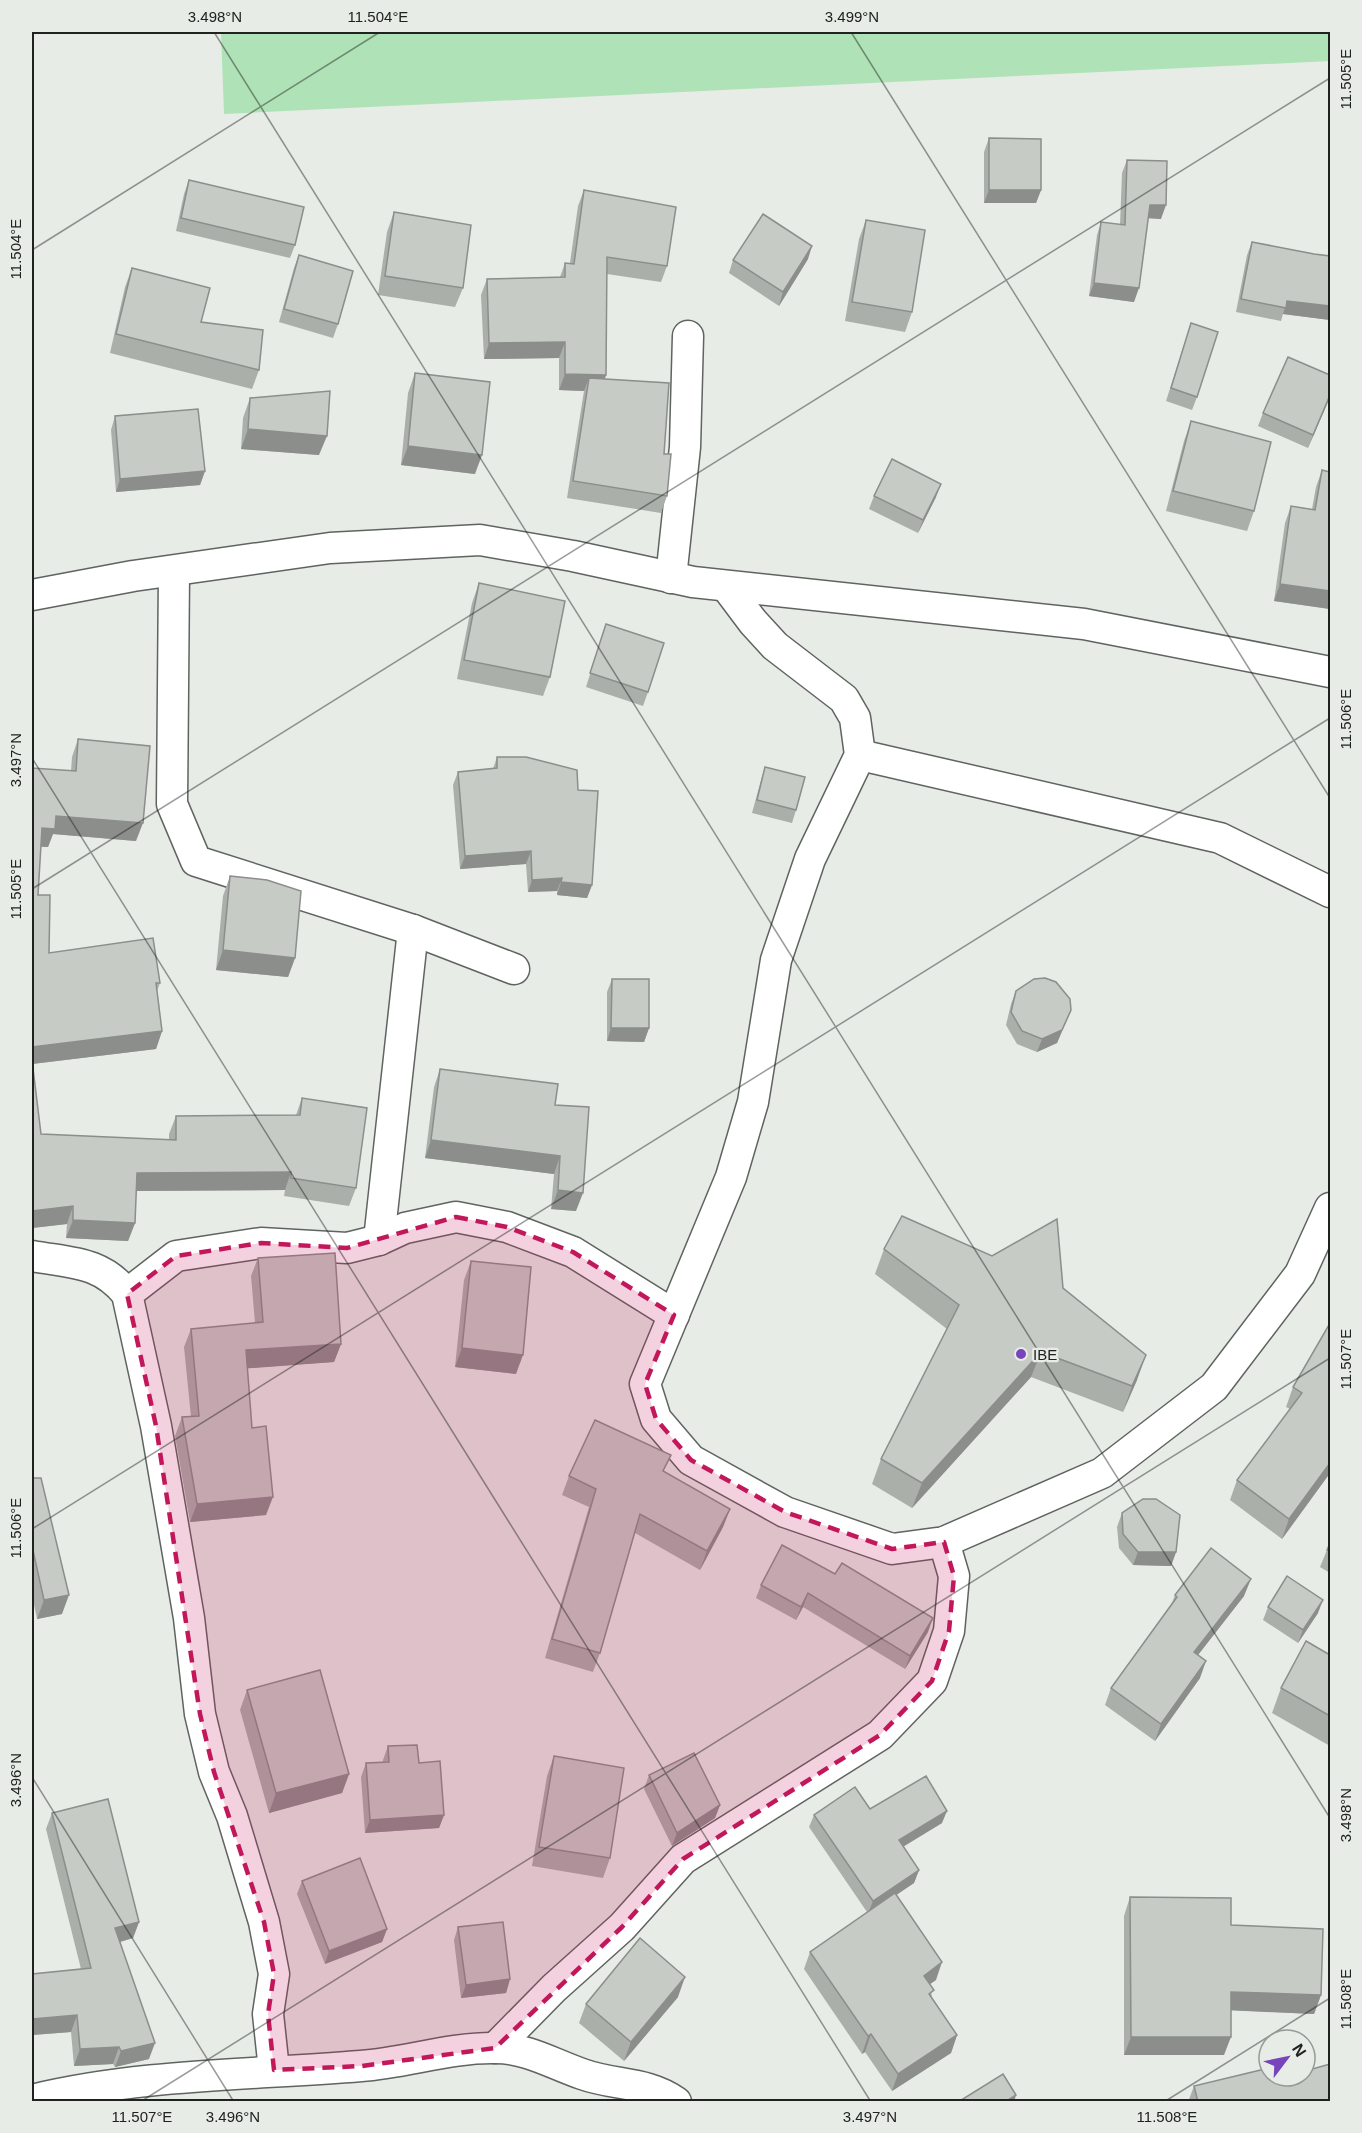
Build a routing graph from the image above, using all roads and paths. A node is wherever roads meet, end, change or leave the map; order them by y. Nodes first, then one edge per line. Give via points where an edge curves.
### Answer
1 (688, 336) dead end
2 (174, 572) junction
3 (671, 578) junction
4 (726, 586) junction
5 (32, 595) edge
6 (1330, 672) edge
7 (860, 754) junction
8 (1330, 892) edge
9 (413, 930) junction
10 (514, 969) dead end
11 (1330, 1208) edge
12 (379, 1240) junction
13 (32, 1256) edge
14 (127, 1294) junction
15 (674, 1315) junction
16 (944, 1542) junction
17 (495, 2048) junction
18 (274, 2070) junction
19 (584, 2088) edge
20 (32, 2100) edge
21 (676, 2102) edge

1 - 3 street via 685,447
2 - 3 street via 330,548 480,540
2 - 5 street
2 - 9 street via 172,804 196,861
3 - 4 street
4 - 6 street via 1084,624
4 - 7 street via 775,646 844,699 855,718
7 - 8 street via 1220,838
7 - 15 street via 810,859 776,960 753,1102 731,1177
9 - 10 street
9 - 12 street
11 - 16 street via 1300,1274 1214,1387 1101,1473
12 - 14 street via 347,1248 261,1243 176,1256
12 - 15 street via 405,1228 456,1217 507,1227 573,1252
13 - 14 street via 100,1269 117,1280
14 - 18 street via 156,1426 189,1618 200,1714 214,1772 232,1816 264,1922 274,1974 268,2014
15 - 16 street via 645,1384 656,1419 691,1460 785,1512 892,1549
16 - 17 street via 954,1576 949,1631 932,1682 880,1735 683,1859 622,1927
17 - 18 street via 362,2066
17 - 19 street via 519,2049
18 - 20 street via 69,2091
19 - 21 street via 659,2090

